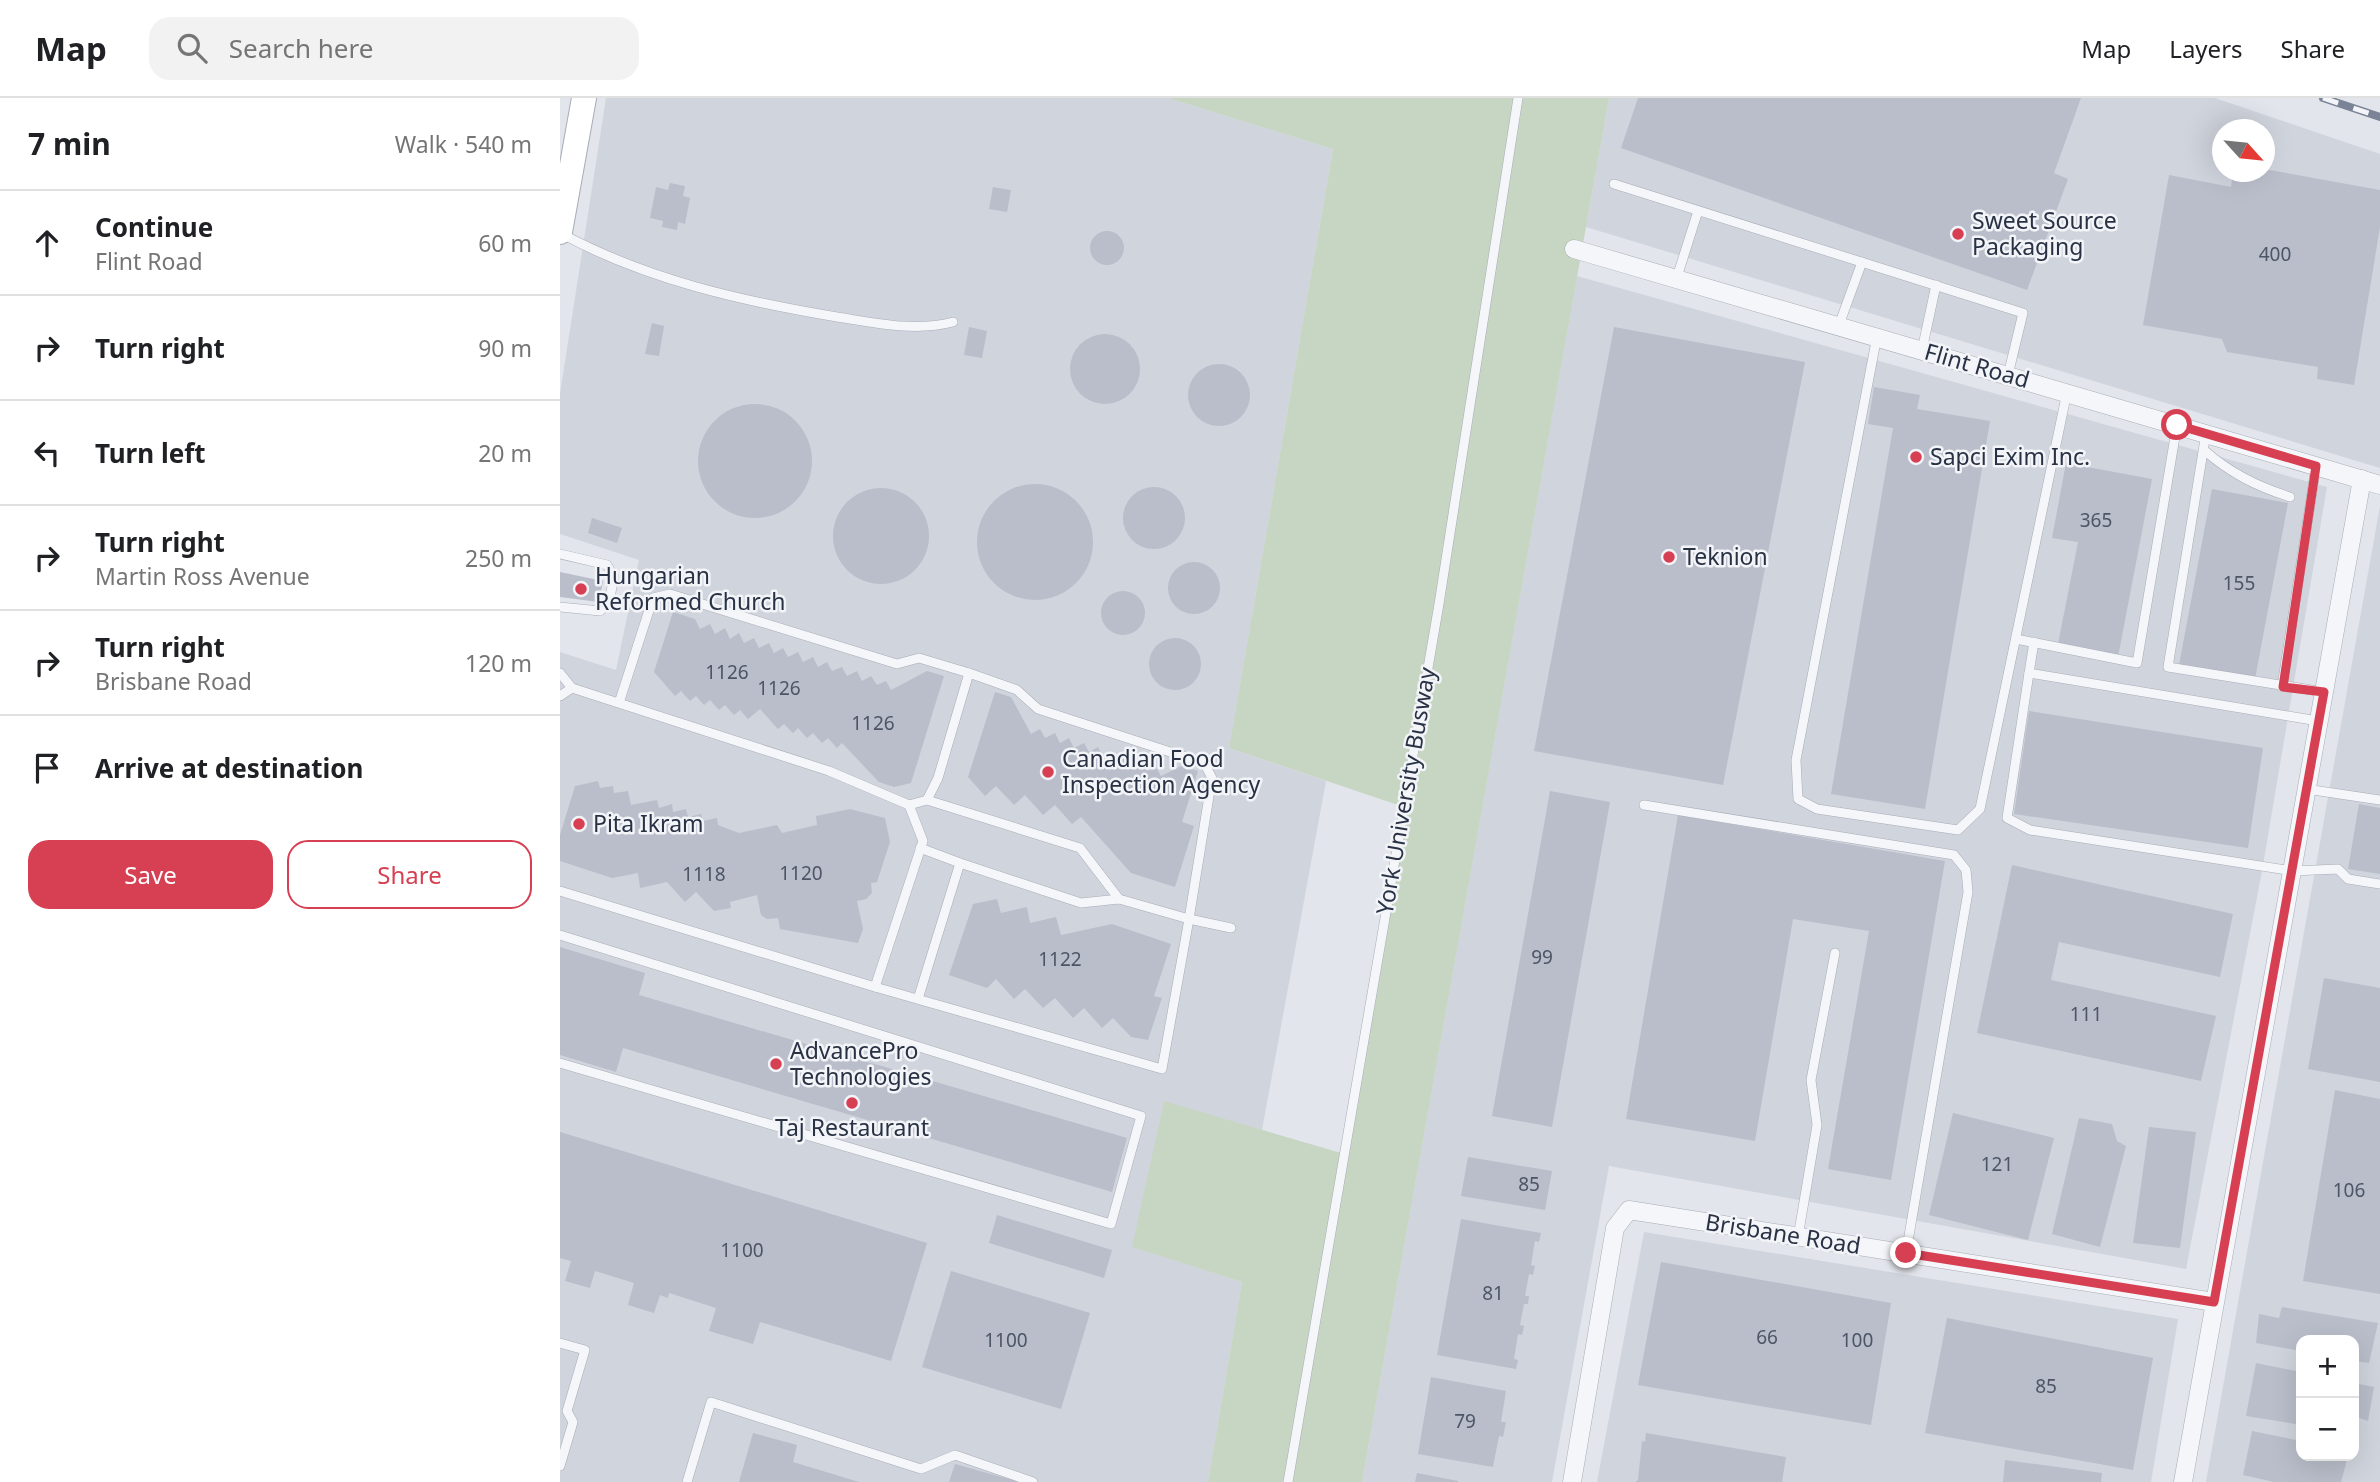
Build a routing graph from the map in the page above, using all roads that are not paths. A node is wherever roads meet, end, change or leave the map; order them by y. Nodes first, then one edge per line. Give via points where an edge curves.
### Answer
1 (584, 98) edge
2 (1518, 98) edge
3 (1615, 184) dead end
4 (1698, 211) junction
5 (560, 232) edge
6 (1574, 249) dead end
7 (1862, 262) junction
8 (1677, 278) junction
9 (1936, 285) junction
10 (953, 322) dead end
11 (1839, 325) junction
12 (1877, 336) junction
13 (1922, 350) junction
14 (2008, 375) junction
15 (2067, 392) junction
16 (2177, 425) junction
17 (2205, 442) junction
18 (2316, 466) junction
19 (2362, 479) junction
20 (2380, 485) edge
21 (2290, 497) dead end
22 (560, 554) edge
23 (560, 607) edge
24 (2016, 639) junction
25 (2034, 642) junction
26 (560, 673) edge
27 (969, 673) junction
28 (2029, 673) junction
29 (2283, 687) junction
30 (572, 688) junction
31 (2324, 692) junction
32 (560, 696) edge
33 (619, 703) junction
34 (2318, 721) junction
35 (2306, 789) junction
36 (927, 800) junction
37 (2380, 800) edge
38 (909, 805) junction
39 (1644, 805) dead end
40 (920, 848) junction
41 (960, 863) junction
42 (2293, 872) junction
43 (2380, 884) edge
44 (560, 891) edge
45 (1119, 899) junction
46 (1189, 919) junction
47 (1231, 928) dead end
48 (560, 935) edge
49 (1835, 954) dead end
50 (875, 987) junction
51 (918, 999) junction
52 (560, 1063) edge
53 (1798, 1237) junction
54 (1906, 1253) junction
55 (2214, 1302) junction
56 (560, 1343) edge
57 (560, 1418) edge
58 (573, 1422) junction
59 (560, 1466) edge
60 (687, 1482) edge
61 (1033, 1482) edge
62 (1288, 1482) edge
63 (1572, 1482) edge
64 (2183, 1482) edge

1 - 5 main road
2 - 62 lane, York University Busway via 1439,604
3 - 4 lane
4 - 7 lane
4 - 8 lane
5 - 10 lane via 592,251 645,272 729,298 897,327
6 - 8 street, Flint Road
7 - 9 lane
7 - 11 lane
8 - 11 street, Flint Road
9 - 13 lane
9 - 14 lane via 2023,313
11 - 12 street, Flint Road
12 - 13 street, Flint Road
12 - 24 lane via 1796,760 1798,799 1817,809 1958,830 1980,808
13 - 14 street, Flint Road
14 - 15 street, Flint Road
15 - 16 street, Flint Road
15 - 24 lane
16 - 17 street, Flint Road
16 - 25 lane via 2137,663
17 - 18 street, Flint Road
17 - 21 lane via 2224,468
17 - 29 lane via 2168,667
18 - 19 street, Flint Road
18 - 29 lane
19 - 20 street, Flint Road
19 - 31 street
22 - 23 lane via 607,565 614,576 609,602 600,611
24 - 25 lane
25 - 28 lane
26 - 30 lane
27 - 33 lane via 919,658 897,664 670,594 653,598
27 - 36 lane via 938,778
27 - 46 lane via 1017,690 1038,709 1204,763 1212,778
28 - 34 lane
28 - 42 lane via 2007,818 2030,830
29 - 31 lane
30 - 32 lane
30 - 33 lane
31 - 34 street
33 - 38 lane via 829,771
34 - 35 street
35 - 37 lane
35 - 42 street
36 - 38 lane
36 - 45 lane via 1080,848
38 - 40 lane via 923,841
39 - 54 lane via 1954,855 1962,863 1968,892
40 - 41 lane
40 - 50 lane
41 - 45 lane via 1081,903
41 - 51 lane
42 - 43 lane via 2338,869 2348,879
42 - 55 street
44 - 50 lane
45 - 46 lane
46 - 47 lane
46 - 51 lane via 1162,1069
48 - 52 lane via 1141,1116 1111,1224
49 - 53 lane via 1811,1080 1818,1125
50 - 51 lane
53 - 54 street, Brisbane Road
53 - 63 street, Brisbane Road via 1629,1210 1615,1228
54 - 55 street, Brisbane Road
55 - 64 street
56 - 58 lane via 585,1350 567,1411
57 - 58 lane
58 - 59 lane
60 - 61 lane via 711,1402 921,1469 955,1455

